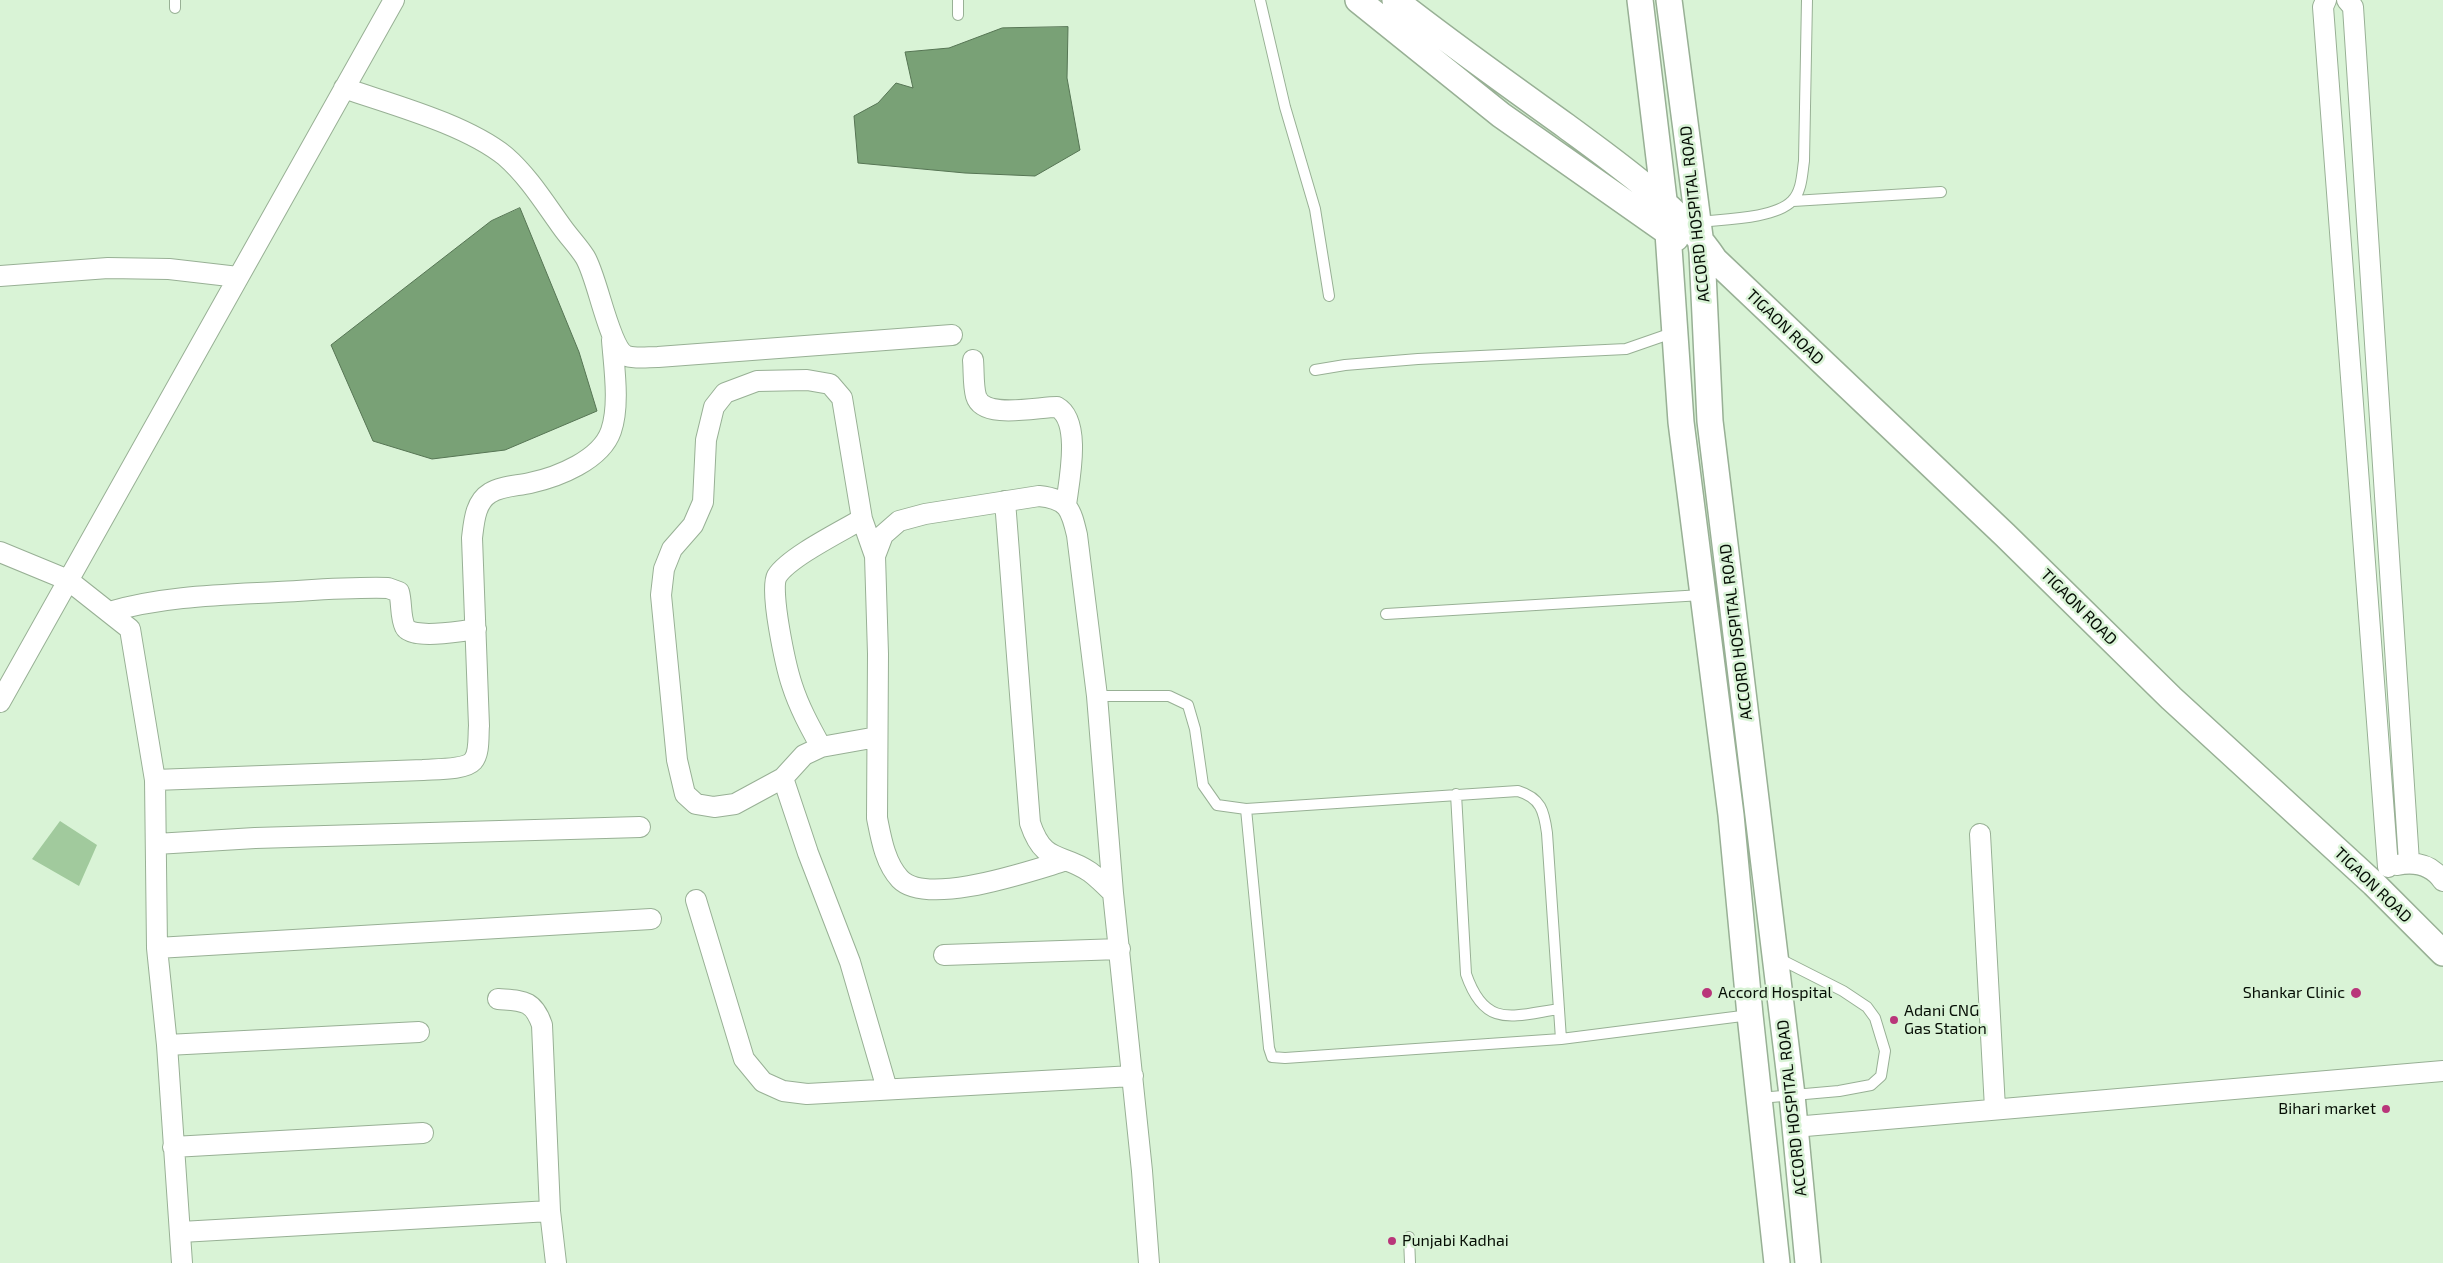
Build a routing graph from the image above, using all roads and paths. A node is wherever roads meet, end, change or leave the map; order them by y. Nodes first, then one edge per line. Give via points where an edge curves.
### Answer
1 (394, 0) edge
2 (958, 0) edge
3 (1260, 0) edge
4 (1358, 0) edge
5 (1395, 0) edge
6 (1640, 0) edge
7 (1669, 0) edge
8 (1807, 0) edge
9 (2326, 0) edge
10 (2347, 0) edge
11 (958, 16) dead end
12 (344, 88) junction
13 (1941, 192) dead end
14 (1793, 201) junction
15 (1664, 205) junction
16 (1668, 233) junction
17 (1704, 244) junction
18 (0, 276) edge
19 (238, 277) junction
20 (1329, 296) dead end
21 (1675, 332) junction
22 (952, 335) dead end
23 (612, 340) junction
24 (973, 360) dead end
25 (1315, 370) dead end
26 (1005, 501) junction
27 (1066, 505) junction
28 (862, 519) junction
29 (0, 552) edge
30 (875, 556) junction
31 (68, 580) junction
32 (1703, 595) junction
33 (108, 612) junction
34 (1386, 614) dead end
35 (476, 629) junction
36 (1097, 696) junction
37 (1, 698) edge
38 (877, 737) junction
39 (822, 747) junction
40 (783, 778) junction
41 (155, 780) junction
42 (1456, 794) junction
43 (1246, 809) junction
44 (640, 827) dead end
45 (1980, 834) dead end
46 (156, 844) junction
47 (1064, 861) junction
48 (2410, 862) junction
49 (2381, 875) junction
50 (2443, 881) edge
51 (1114, 893) junction
52 (696, 900) dead end
53 (651, 919) dead end
54 (2440, 942) edge
55 (157, 948) junction
56 (1120, 949) junction
57 (944, 955) dead end
58 (1775, 956) junction
59 (498, 999) dead end
60 (1559, 1009) junction
61 (1750, 1015) junction
62 (419, 1032) dead end
63 (1560, 1038) junction
64 (167, 1045) junction
65 (2443, 1070) edge
66 (1132, 1076) junction
67 (887, 1089) junction
68 (1792, 1095) junction
69 (1760, 1098) junction
70 (1995, 1108) junction
71 (1794, 1127) junction
72 (423, 1133) dead end
73 (173, 1148) junction
74 (550, 1211) junction
75 (181, 1232) junction
76 (1409, 1237) dead end
77 (182, 1263) edge
78 (556, 1263) edge
79 (1148, 1263) edge
80 (1410, 1263) edge
81 (1777, 1263) edge
82 (1808, 1263) edge

1 - 12 street
2 - 11 lane
3 - 20 lane via 1285,107 1315,209
4 - 16 street via 1501,115
5 - 15 street via 1619,164
6 - 15 street
7 - 17 street, ACCORD HOSPITAL ROAD
8 - 14 lane via 1804,161 1800,187
9 - 49 street via 2323,7
10 - 48 street via 2353,8
12 - 19 street
12 - 23 street via 467,134 503,155 520,170 585,258 600,295
13 - 14 lane
14 - 17 lane
15 - 16 street
15 - 17 street
16 - 17 street
16 - 21 street
17 - 49 street, TIGAON ROAD via 2171,698
17 - 58 street, ACCORD HOSPITAL ROAD via 1710,422
18 - 19 street via 117,268 169,269
19 - 31 street
21 - 25 lane via 1626,349 1391,361
21 - 32 street via 1680,422
22 - 23 street via 636,357 626,356
23 - 35 street via 616,384 614,416 605,445 552,477 489,493 474,516
24 - 27 street via 976,396 986,408 1057,407 1064,414 1070,424 1071,437
26 - 27 street via 1039,496 1056,498
26 - 30 street via 899,521 884,535
26 - 47 street via 1030,822 1036,839 1048,852
27 - 36 street via 1077,535
28 - 30 street
28 - 39 street via 794,561 776,578 774,587 792,685
28 - 40 street via 842,398 830,384 806,380 757,381 725,393 714,407 706,440 703,502 693,525 672,550 664,569 660,595 677,760 685,794 696,804 705,806 735,804
29 - 31 street
30 - 38 street
31 - 33 street
31 - 37 street via 12,691
32 - 34 lane
32 - 61 street via 1731,815
33 - 35 street via 169,599 388,588 399,592 404,627 410,632
33 - 41 street via 130,629
35 - 41 street via 479,726 476,753 473,761 465,766
36 - 43 lane via 1169,696 1188,705 1195,728 1203,785 1217,805
36 - 51 street
38 - 39 street
38 - 47 street via 877,818 888,860 900,879 920,889 954,888 994,882
39 - 40 street via 804,755
40 - 67 street via 850,962
41 - 46 street
42 - 43 lane
42 - 60 lane via 1518,791 1538,801 1544,813
42 - 60 lane via 1466,974 1471,988 1479,1002 1501,1014 1510,1016
43 - 63 lane via 1272,1057
44 - 46 street via 255,838
45 - 70 street
46 - 55 street
47 - 51 street via 1090,872
48 - 49 street
48 - 50 street via 2427,866
49 - 54 street, TIGAON ROAD
51 - 56 street
52 - 67 street via 744,1060 763,1082 783,1091 808,1094
53 - 55 street
55 - 64 street
56 - 57 street
56 - 66 street
58 - 68 street, ACCORD HOSPITAL ROAD
58 - 68 lane via 1867,1007 1875,1018 1885,1051 1881,1076 1871,1085
59 - 74 street via 530,1004 542,1025
60 - 63 lane
61 - 63 lane
61 - 69 street
62 - 64 street
64 - 73 street
65 - 70 street
66 - 67 street
66 - 79 street
68 - 69 lane
68 - 71 street, ACCORD HOSPITAL ROAD
69 - 81 street
70 - 71 street
71 - 82 street, ACCORD HOSPITAL ROAD
72 - 73 street
73 - 75 street
74 - 75 street
74 - 78 street
75 - 77 street
76 - 80 lane

